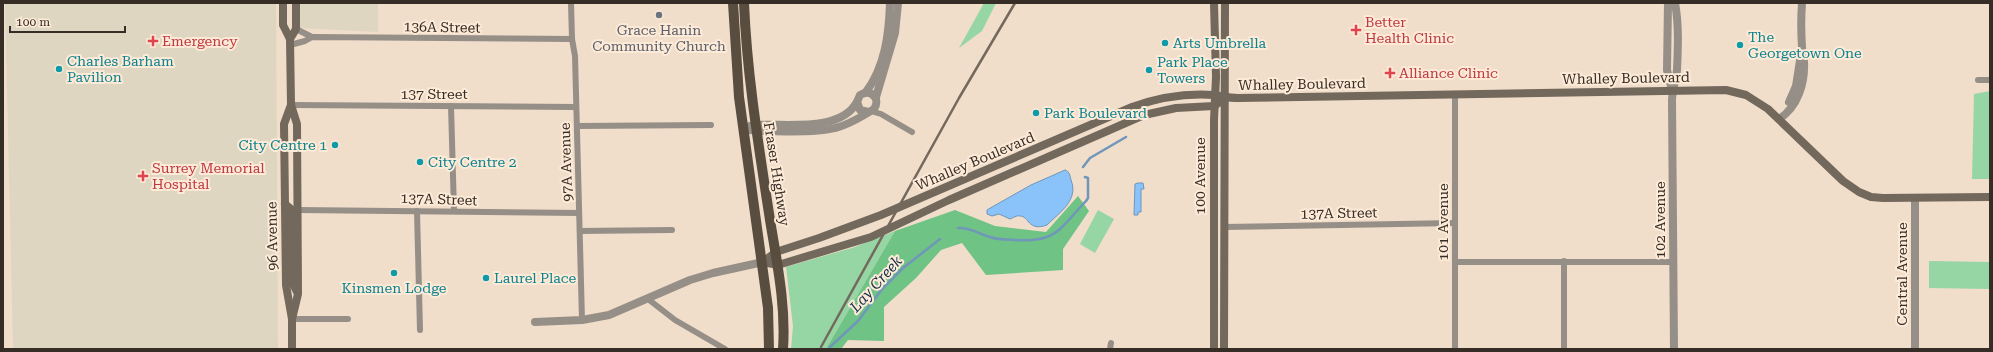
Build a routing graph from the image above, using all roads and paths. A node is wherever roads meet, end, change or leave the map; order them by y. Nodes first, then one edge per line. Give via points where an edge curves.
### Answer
1 (283, 3) edge
2 (296, 3) edge
3 (571, 3) edge
4 (733, 3) edge
5 (744, 3) edge
6 (890, 3) edge
7 (898, 3) edge
8 (1214, 3) edge
9 (1225, 3) edge
10 (1668, 3) edge
11 (1675, 3) edge
12 (1802, 3) edge
13 (296, 29) junction
14 (312, 37) junction
15 (572, 40) junction
16 (290, 42) junction
17 (1978, 80) dead end
18 (1990, 80) edge
19 (1672, 90) junction
20 (866, 92) junction
21 (1455, 94) junction
22 (1215, 95) junction
23 (1225, 99) junction
24 (876, 100) junction
25 (857, 102) junction
26 (291, 105) junction
27 (451, 106) junction
28 (1214, 106) junction
29 (576, 107) junction
30 (870, 111) junction
31 (882, 114) junction
32 (1779, 119) junction
33 (711, 125) dead end
34 (577, 126) junction
35 (756, 128) junction
36 (744, 129) junction
37 (912, 132) dead end
38 (1990, 197) edge
39 (1915, 199) junction
40 (285, 204) junction
41 (298, 210) junction
42 (417, 211) junction
43 (454, 211) junction
44 (580, 213) junction
45 (1455, 223) junction
46 (1224, 227) junction
47 (672, 230) dead end
48 (580, 231) junction
49 (776, 252) junction
50 (1564, 261) junction
51 (763, 262) junction
52 (1455, 262) junction
53 (1673, 262) junction
54 (778, 265) junction
55 (298, 294) junction
56 (648, 299) junction
57 (292, 319) junction
58 (348, 319) dead end
59 (582, 320) junction
60 (535, 322) dead end
61 (420, 330) dead end
62 (292, 349) edge
63 (725, 349) edge
64 (769, 349) edge
65 (783, 349) edge
66 (1214, 349) edge
67 (1224, 349) edge
68 (1455, 349) edge
69 (1564, 349) edge
70 (1674, 349) edge
71 (1915, 349) edge

1 - 16 main road, 96 Avenue via 283,25
2 - 13 main road
3 - 15 street, 97A Avenue
4 - 36 main road, Fraser Highway via 735,60
5 - 35 main road, Fraser Highway
6 - 20 street via 884,52 874,81
7 - 24 street via 895,33
8 - 22 main road, 100 Avenue
9 - 23 main road, 100 Avenue
10 - 19 street, 102 Avenue via 1667,70
11 - 19 street, 102 Avenue via 1677,72
12 - 32 street via 1802,49 1794,93
13 - 14 street, 136A Street
13 - 16 main road
14 - 15 street, 136A Street
14 - 16 street, 136A Street via 305,41
15 - 29 street, 97A Avenue via 575,56
16 - 26 main road, 96 Avenue
17 - 18 street
19 - 21 main road, Whalley Boulevard
19 - 32 main road, Whalley Boulevard via 1737,92 1755,99
19 - 53 street, 102 Avenue
20 - 24 street via 871,93
20 - 25 street via 860,95
21 - 23 main road, Whalley Boulevard
21 - 45 street, 101 Avenue
22 - 23 main road, Whalley Boulevard
22 - 28 main road, 100 Avenue
22 - 49 main road, Whalley Boulevard via 1162,98 1141,104 888,212
23 - 28 main road, Whalley Boulevard
23 - 46 main road, 100 Avenue
24 - 30 street
24 - 31 street
25 - 30 street via 860,110
25 - 35 street via 844,115 826,123
26 - 27 street, 137 Street
26 - 40 main road, 96 Avenue via 284,124
26 - 41 main road, 96 Avenue via 297,124
27 - 29 street, 137 Street
27 - 43 street
28 - 54 main road, Whalley Boulevard via 1176,108 1144,115 871,237
28 - 66 main road, 100 Avenue
29 - 34 street, 97A Avenue
30 - 31 street
30 - 35 street via 845,125 830,129
31 - 37 street
32 - 39 main road, Whalley Boulevard via 1851,188 1871,196
33 - 34 street
34 - 44 street, 97A Avenue
35 - 36 street
35 - 49 main road, Fraser Highway
36 - 51 main road, Fraser Highway
38 - 39 main road, Whalley Boulevard
39 - 71 street, Central Avenue
40 - 55 main road via 291,209 292,282
40 - 57 main road, 96 Avenue via 286,285
41 - 42 street, 137A Street
41 - 55 main road, 96 Avenue
42 - 43 street, 137A Street
42 - 61 street
43 - 44 street, 137A Street
44 - 48 street, 97A Avenue
45 - 46 street, 137A Street
45 - 52 street, 101 Avenue
46 - 67 main road, 100 Avenue
47 - 48 street
48 - 59 street, 97A Avenue
49 - 51 main road, Whalley Boulevard
49 - 54 main road, Fraser Highway
50 - 52 street
50 - 53 street
50 - 69 street
51 - 54 main road, Whalley Boulevard
51 - 56 street, Whalley Boulevard via 696,278
51 - 64 main road, Fraser Highway
52 - 68 street, 101 Avenue
53 - 70 street, 102 Avenue
54 - 65 main road, Fraser Highway via 783,302
55 - 57 main road, 96 Avenue
56 - 59 street, Whalley Boulevard via 609,315
56 - 63 street via 675,320
57 - 58 street
57 - 62 main road, 96 Avenue
59 - 60 street, Whalley Boulevard

